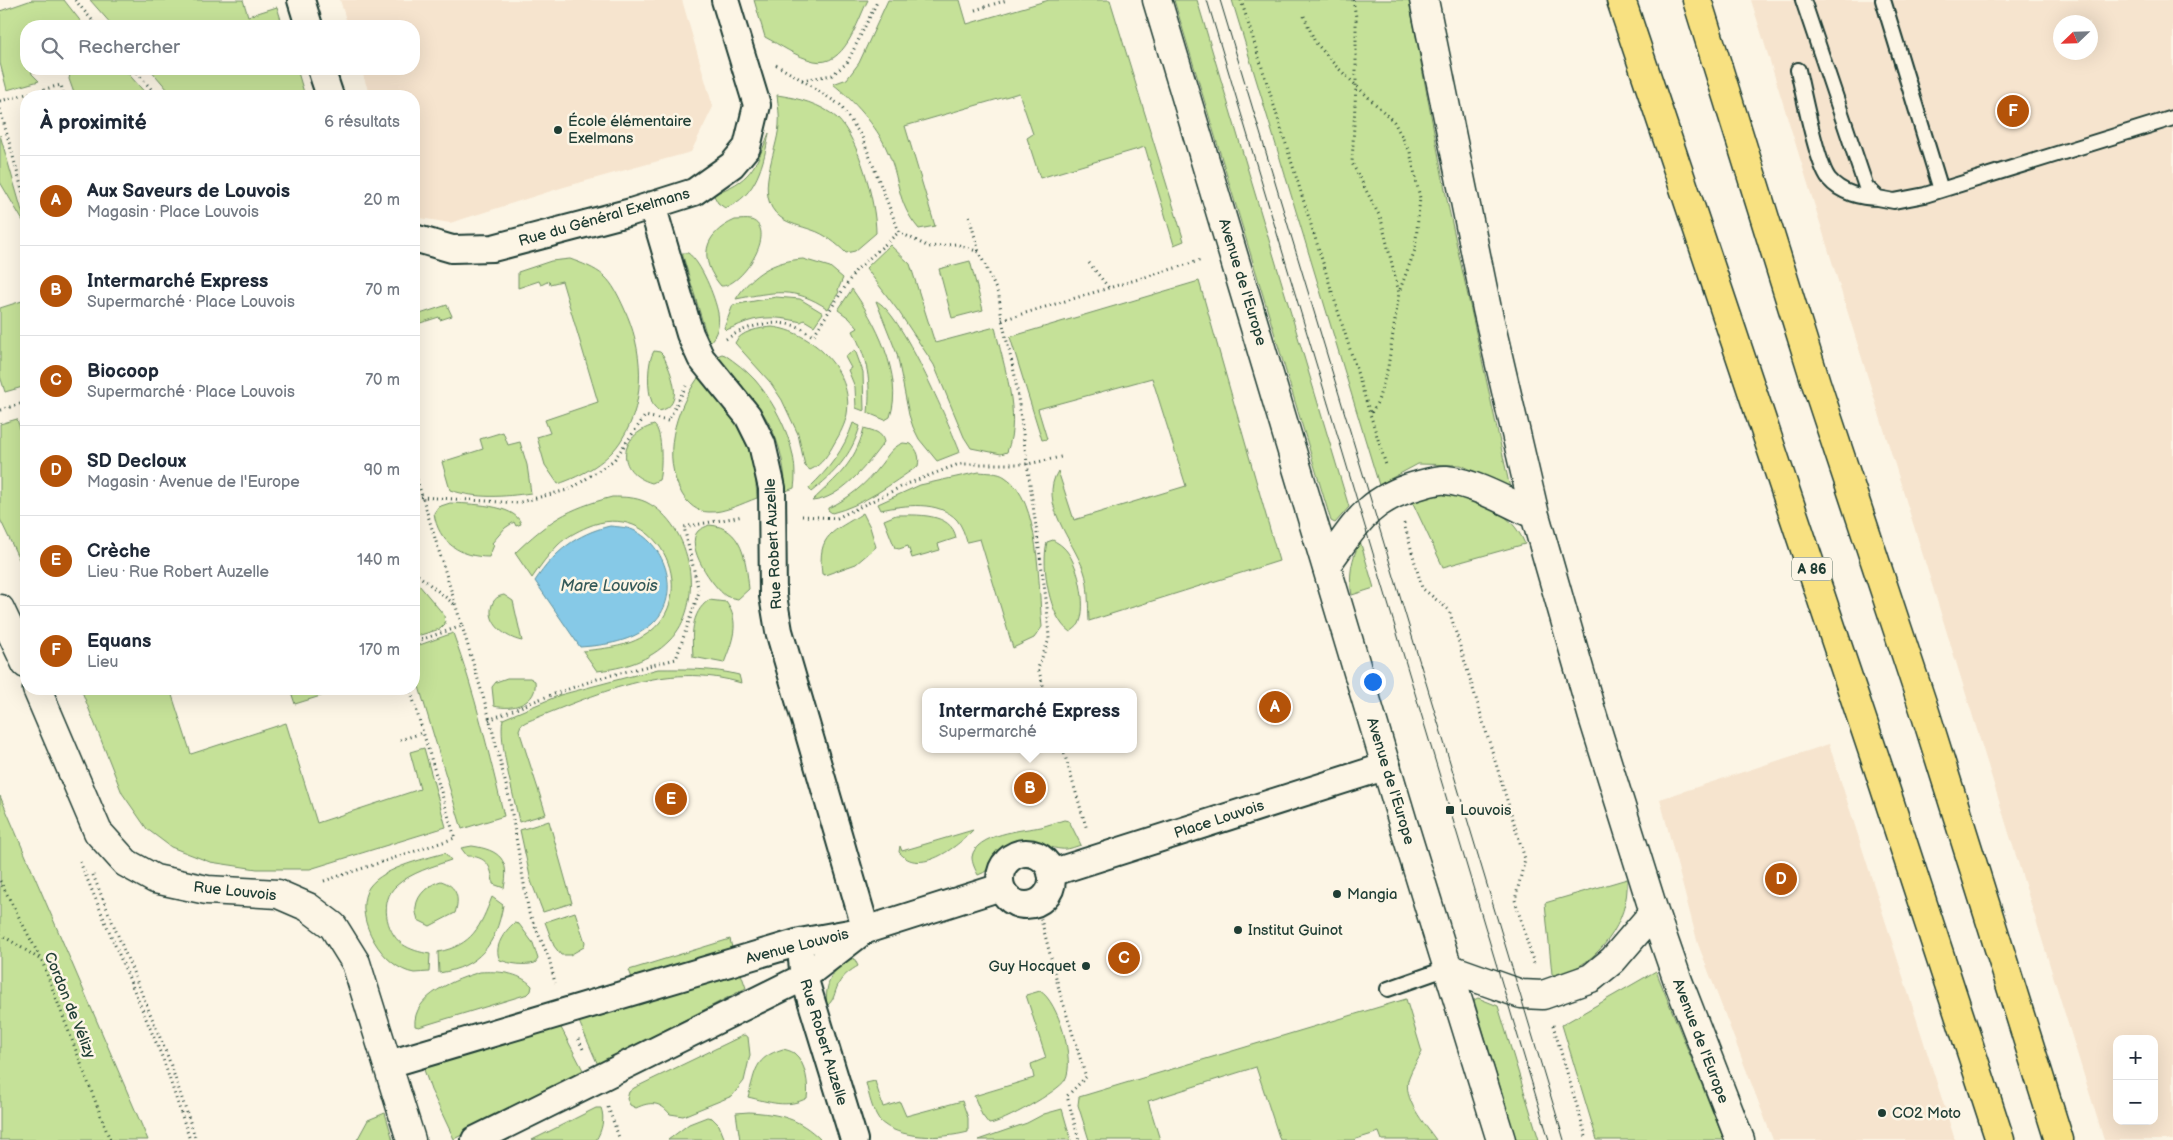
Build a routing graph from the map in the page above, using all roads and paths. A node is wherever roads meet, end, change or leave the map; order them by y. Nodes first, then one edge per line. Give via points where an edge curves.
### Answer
1 (75, 0) edge
2 (301, 0) edge
3 (725, 0) edge
4 (878, 0) edge
5 (1007, 0) edge
6 (1157, 0) edge
7 (1241, 0) edge
8 (1353, 0) edge
9 (1424, 0) edge
10 (1620, 0) edge
11 (1697, 0) edge
12 (1803, 0) edge
13 (1883, 0) edge
14 (975, 10) dead end
15 (1304, 16) dead end
16 (92, 20) edge
17 (307, 20) edge
18 (742, 53) junction
19 (1798, 70) dead end
20 (139, 75) edge
21 (323, 75) edge
22 (802, 80) junction
23 (1356, 86) junction
24 (42, 90) edge
25 (62, 90) edge
26 (152, 90) edge
27 (328, 90) edge
28 (20, 96) edge
29 (0, 101) edge
30 (0, 109) edge
31 (2173, 118) edge
32 (20, 182) edge
33 (1941, 190) junction
34 (1878, 198) junction
35 (652, 205) junction
36 (969, 216) dead end
37 (898, 232) junction
38 (420, 240) edge
39 (1234, 251) junction
40 (979, 252) junction
41 (1089, 263) dead end
42 (1109, 288) junction
43 (1399, 293) junction
44 (1002, 320) junction
45 (700, 358) junction
46 (20, 404) edge
47 (0, 410) edge
48 (1370, 416) junction
49 (1061, 457) dead end
50 (1028, 464) junction
51 (420, 490) edge
52 (1395, 492) junction
53 (422, 497) junction
54 (1536, 515) junction
55 (1326, 565) junction
56 (420, 577) edge
57 (454, 604) junction
58 (0, 609) edge
59 (462, 626) junction
60 (420, 640) edge
61 (20, 651) edge
62 (1045, 688) edge
63 (40, 695) edge
64 (412, 695) edge
65 (422, 733) junction
66 (400, 740) dead end
67 (1064, 753) edge
68 (1387, 766) junction
69 (1096, 859) junction
70 (80, 860) dead end
71 (92, 873) dead end
72 (1051, 873) junction
73 (0, 881) edge
74 (1001, 887) junction
75 (278, 894) junction
76 (1515, 900) dead end
77 (1037, 904) junction
78 (1654, 912) junction
79 (866, 930) junction
80 (0, 934) edge
81 (800, 942) junction
82 (42, 960) junction
83 (1448, 968) junction
84 (804, 977) junction
85 (1388, 989) dead end
86 (564, 1013) junction
87 (389, 1064) junction
88 (599, 1079) junction
89 (110, 1140) edge
90 (190, 1140) edge
91 (196, 1140) edge
92 (411, 1140) edge
93 (475, 1140) edge
94 (620, 1140) edge
95 (854, 1140) edge
96 (1079, 1140) edge
97 (1501, 1140) edge
98 (1740, 1140) edge
99 (2000, 1140) edge
100 (2059, 1140) edge

1 - 16 path
2 - 17 street
3 - 18 street, Rue du Général Exelmans
4 - 22 path via 847,62 832,75
5 - 14 path
6 - 39 main road, Avenue de l'Europe
7 - 48 path
8 - 23 path
9 - 54 main road, Avenue de l'Europe via 1487,309
10 - 99 highway, A 86
11 - 100 highway
12 - 34 lane via 1866,187
13 - 33 lane
15 - 23 path via 1315,42
18 - 22 path via 776,65
18 - 35 street, Rue du Général Exelmans via 757,105 747,147 732,165 694,192
19 - 34 lane via 1819,156 1828,178 1861,198
20 - 26 path
21 - 27 street
22 - 37 path via 840,105 862,137
23 - 43 path via 1352,163 1381,219
23 - 43 path via 1394,122 1410,152 1420,198 1415,250
24 - 25 path via 61,85
28 - 29 path
30 - 32 path
31 - 33 lane
33 - 34 lane via 1894,201
35 - 38 street, Rue du Général Exelmans via 493,248 452,249
35 - 45 street, Rue Robert Auzelle
36 - 40 path
37 - 40 path via 928,246 956,244
37 - 45 path via 856,270 812,336 797,326 770,323 749,327 728,337
39 - 42 path
39 - 55 main road, Avenue de l'Europe
40 - 44 path via 998,296
41 - 42 path
42 - 44 path
43 - 48 path via 1388,367
44 - 50 path via 1015,376
45 - 53 path via 668,421 645,416 614,460 571,489 517,503
45 - 79 street, Rue Robert Auzelle via 748,416 762,444 772,488 773,596 779,631
46 - 47 path
48 - 52 path
49 - 50 path
50 - 62 path via 1049,639 1038,668
51 - 53 path
52 - 54 main road via 1445,480 1479,489
52 - 55 main road via 1363,516
52 - 76 path via 1422,588 1449,610 1525,859
53 - 57 path
54 - 78 main road, Avenue de l'Europe via 1592,714
55 - 68 main road, Avenue de l'Europe
56 - 57 path
57 - 59 path
58 - 61 main road
59 - 60 path
59 - 86 path via 509,797 529,913 550,958
63 - 75 main road, Rue Louvois via 98,832 126,863 154,879 207,890
64 - 65 path
65 - 66 path
65 - 75 path via 456,838
67 - 69 path
68 - 69 street, Place Louvois
68 - 83 main road, Avenue de l'Europe
69 - 72 street, Place Louvois
70 - 90 path via 163,1059
71 - 91 path via 168,1057
72 - 74 street via 1036,855 1019,854 1001,870
72 - 77 street via 1050,891
73 - 82 path, Cordon de Vélizy
74 - 77 street via 1011,901 1019,905
74 - 79 street
75 - 87 main road, Rue Louvois via 308,907 333,926 356,963
77 - 96 path via 1086,1077 1067,1096
78 - 83 main road via 1613,960 1591,978 1544,995 1521,994
78 - 98 main road, Avenue de l'Europe
79 - 81 street, Avenue Louvois
79 - 84 street, Avenue Louvois
80 - 82 path
81 - 84 street, Rue Robert Auzelle
81 - 86 street, Avenue Louvois
82 - 89 path, Cordon de Vélizy
83 - 85 lane
83 - 97 main road, Avenue de l'Europe
84 - 88 street, Avenue Louvois
84 - 95 street, Rue Robert Auzelle
86 - 87 street, Avenue Louvois
86 - 88 path
87 - 92 main road, Rue Louvois
88 - 93 street, Avenue Louvois
88 - 94 path

